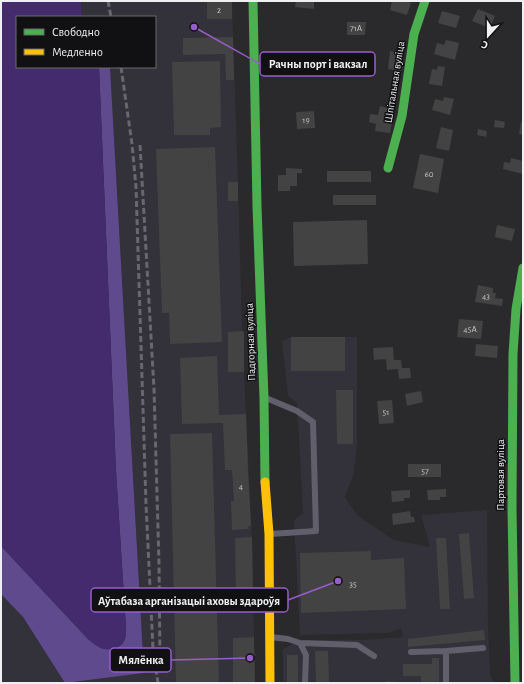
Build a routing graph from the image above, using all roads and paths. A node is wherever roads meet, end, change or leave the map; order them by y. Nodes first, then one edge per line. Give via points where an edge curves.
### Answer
1 (252, 1) edge
2 (425, 1) edge
3 (388, 168) dead end
4 (523, 268) edge
5 (519, 308) edge
6 (264, 398) junction
7 (269, 534) junction
8 (270, 637) junction
9 (300, 643) junction
10 (483, 648) dead end
11 (446, 651) junction
12 (411, 652) dead end
13 (374, 656) dead end
14 (519, 658) edge
15 (270, 683) edge
16 (305, 683) edge
17 (446, 683) edge
18 (515, 683) edge

1 - 6 street, Падгорная вуліца
2 - 3 street, Шпітальная вуліца via 414,34 402,116
4 - 5 street, Партовая вуліца
5 - 14 street, Партовая вуліца via 516,354 515,508
6 - 7 street, Падгорная вуліца via 264,472
6 - 7 lane via 297,411 313,422 316,531
7 - 8 street, Падгорная вуліца
8 - 9 lane
8 - 15 street, Падгорная вуліца
9 - 13 lane via 357,645
9 - 16 lane via 306,655
10 - 11 lane
11 - 12 lane
11 - 17 lane
14 - 18 street, Партовая вуліца

